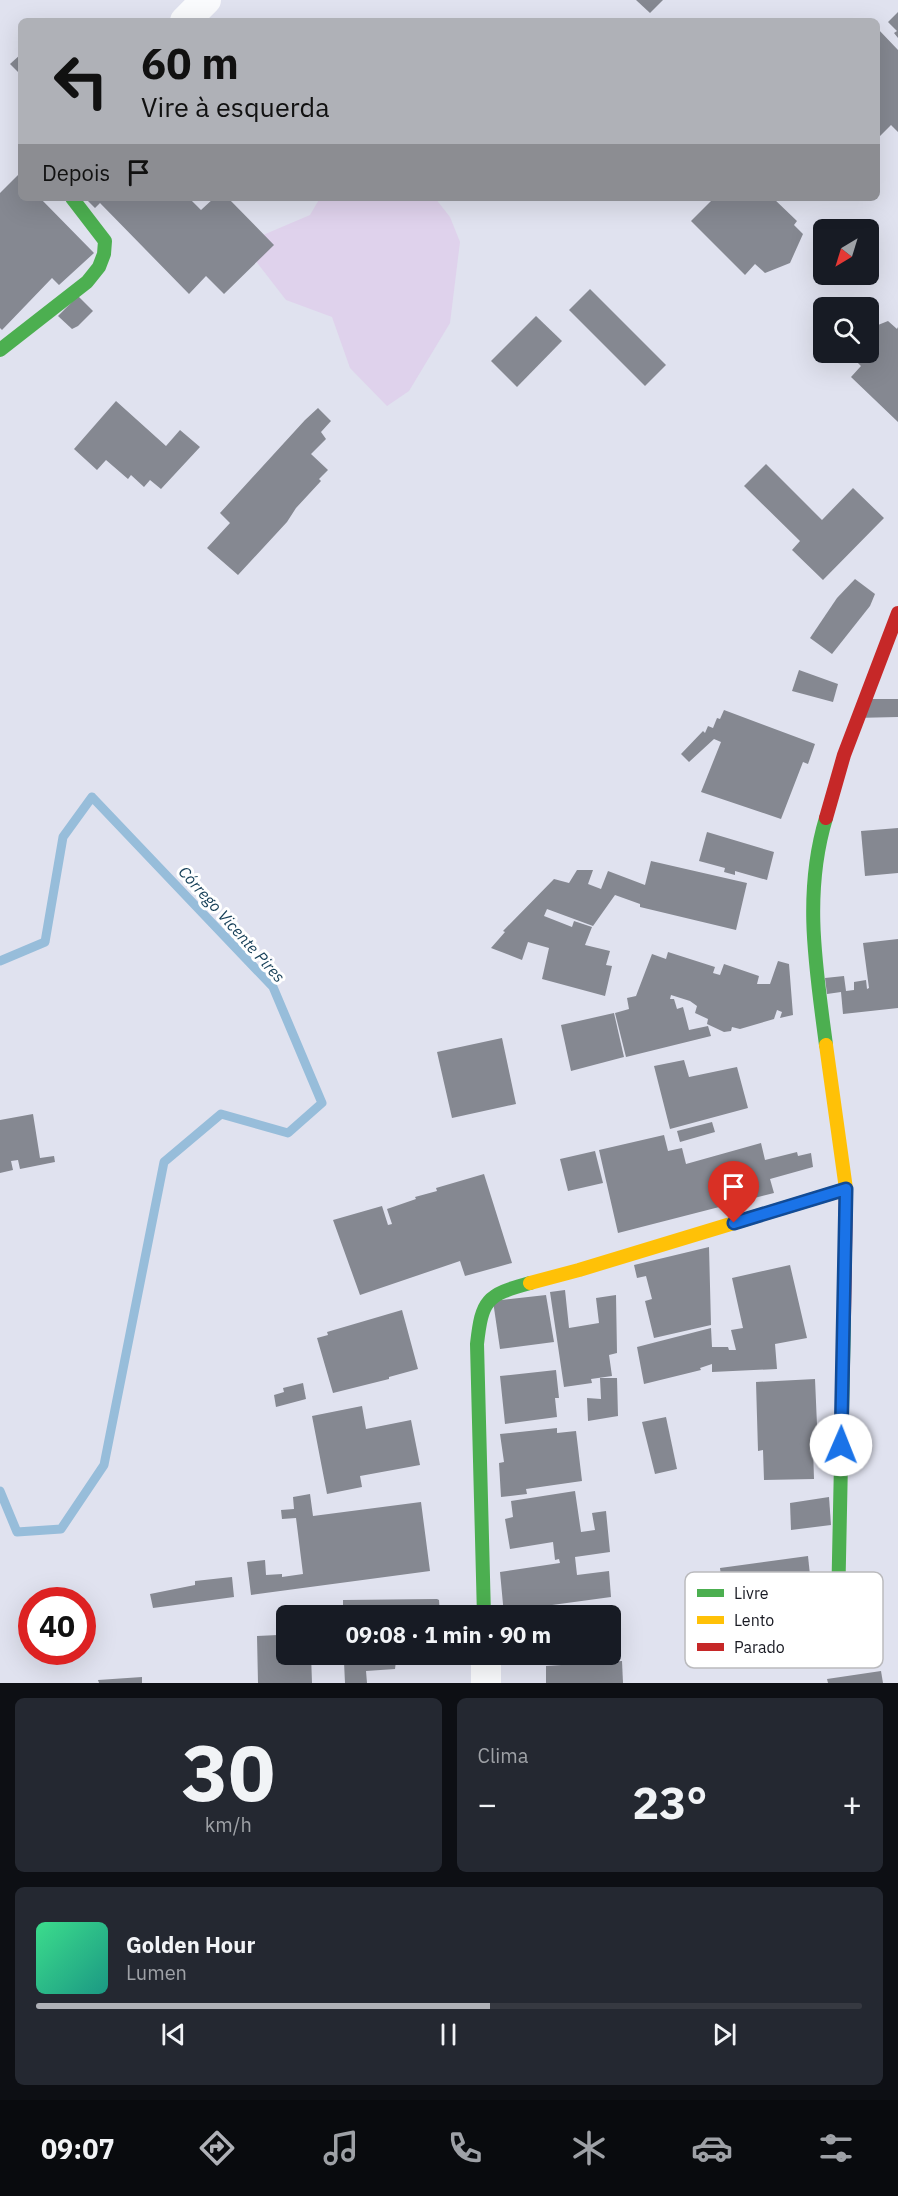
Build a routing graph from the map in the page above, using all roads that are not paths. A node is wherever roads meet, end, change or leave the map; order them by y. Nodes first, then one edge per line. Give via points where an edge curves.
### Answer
1 (206, 0) edge
2 (188, 18) edge
3 (74, 201) edge
4 (0, 350) edge
5 (898, 613) edge
6 (846, 1189) junction
7 (839, 1572) edge
8 (484, 1605) edge
9 (486, 1665) edge
10 (486, 1683) edge

1 - 2 street
3 - 4 street via 105,241 99,267 87,282
5 - 6 street via 844,755 820,837 812,899 816,968
6 - 7 street
6 - 8 street via 490,1298 480,1318 477,1344
9 - 10 street

